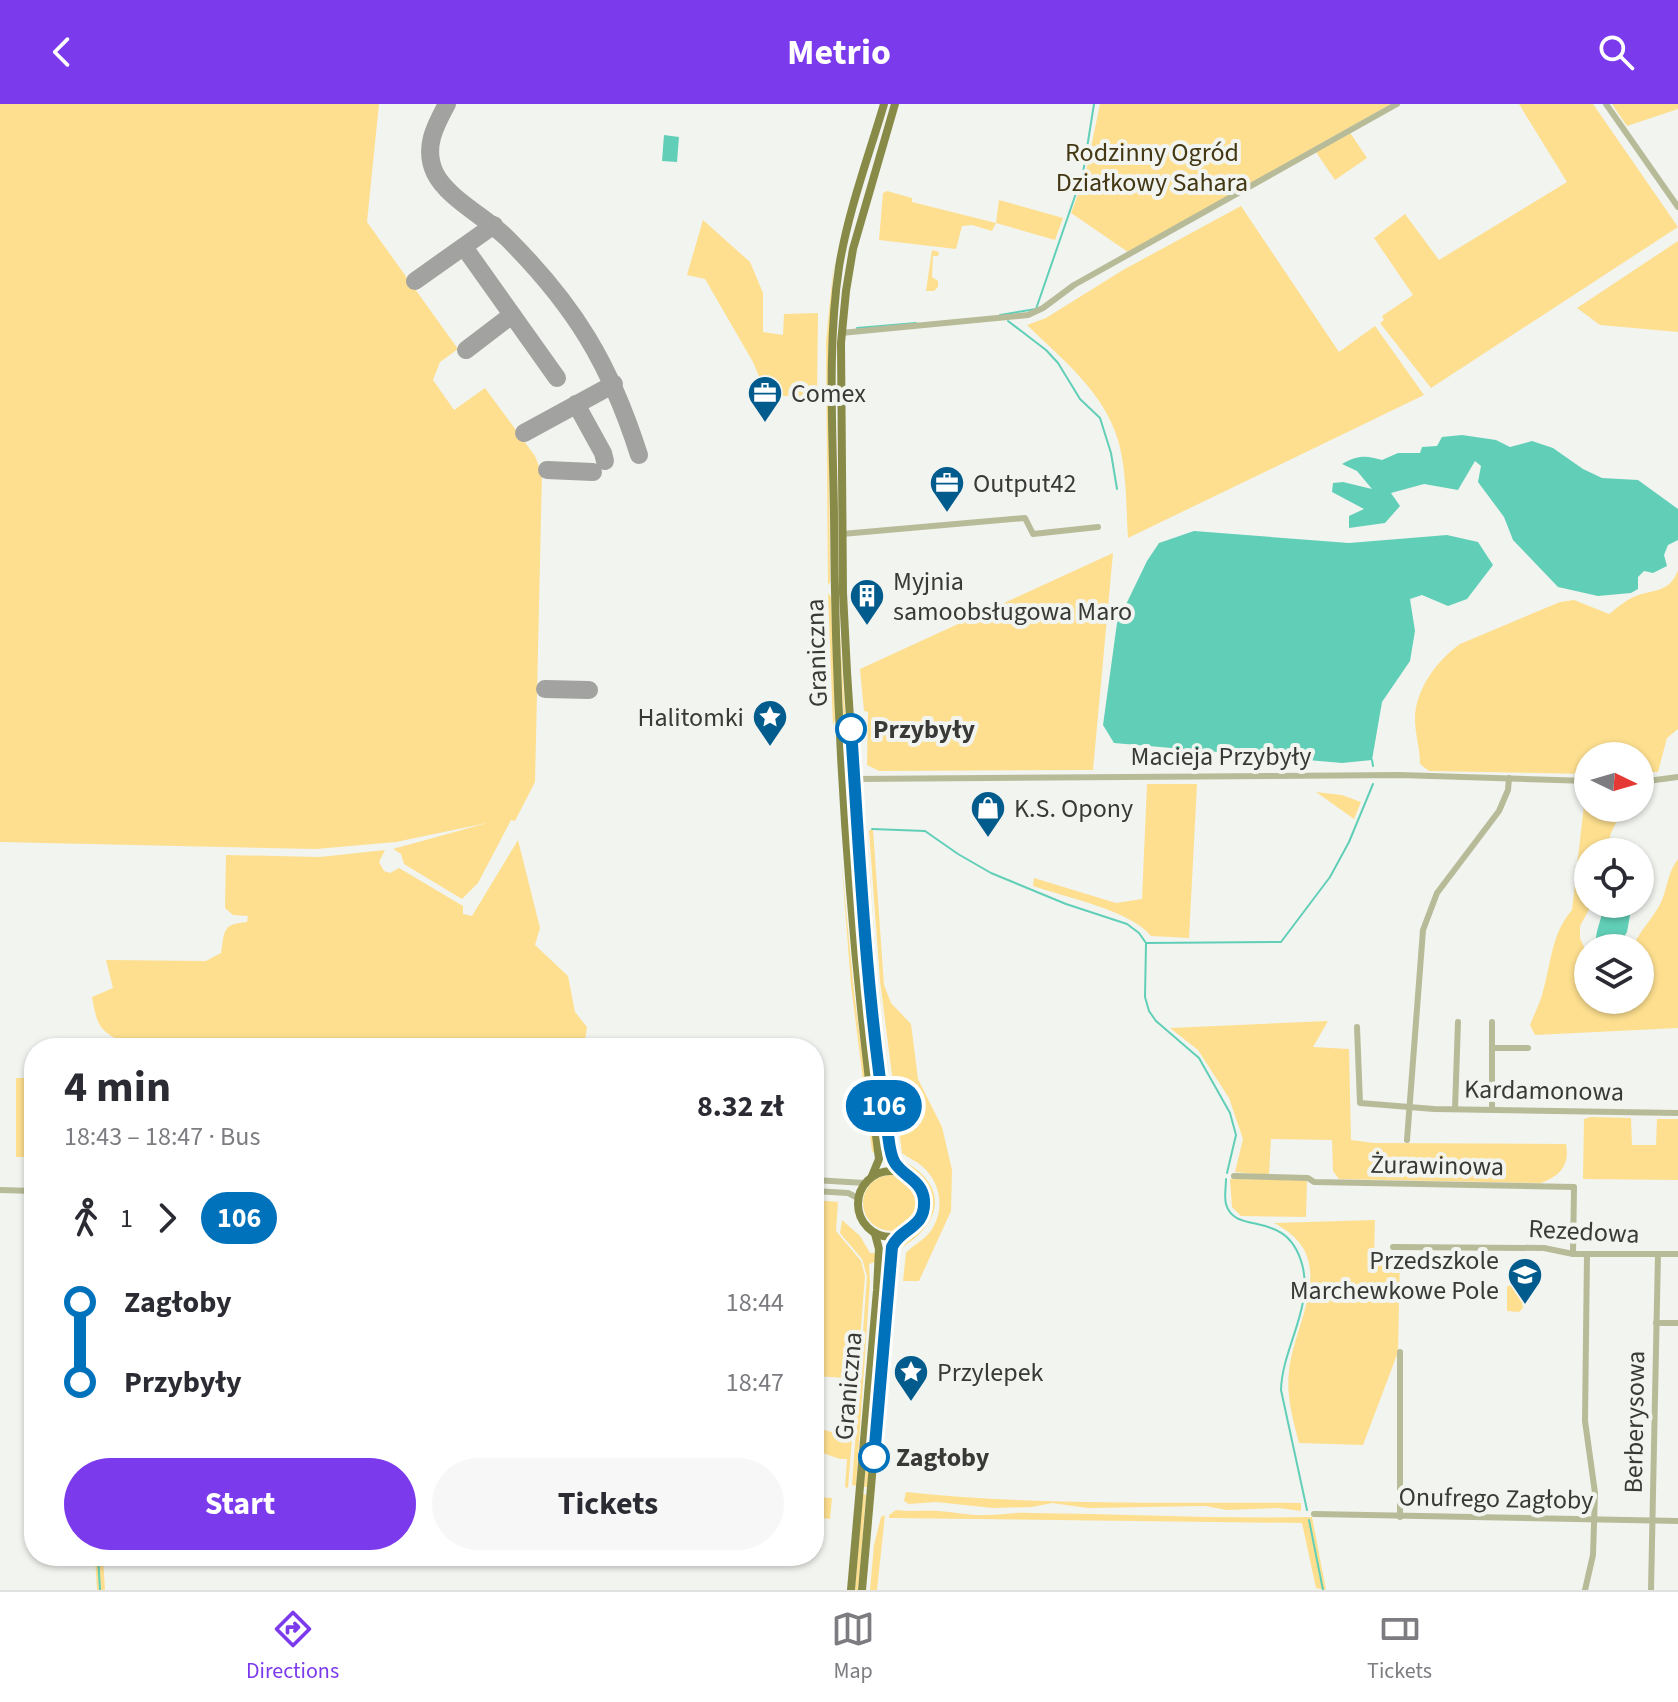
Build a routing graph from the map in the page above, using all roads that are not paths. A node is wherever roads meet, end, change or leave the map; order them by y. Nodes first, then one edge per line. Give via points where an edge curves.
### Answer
1 (884, 104) edge
2 (895, 104) edge
3 (1397, 104) edge
4 (1606, 104) edge
5 (876, 130) junction
6 (887, 133) junction
7 (1678, 207) edge
8 (841, 333) junction
9 (1098, 527) dead end
10 (842, 534) junction
11 (1678, 777) edge
12 (1509, 778) junction
13 (854, 779) junction
14 (1574, 780) edge
15 (1654, 780) edge
16 (1458, 1022) dead end
17 (1492, 1022) dead end
18 (1357, 1027) dead end
19 (1493, 1048) junction
20 (1528, 1048) dead end
21 (1410, 1107) junction
22 (1455, 1109) junction
23 (1492, 1109) junction
24 (1678, 1113) edge
25 (1407, 1140) dead end
26 (905, 1173) junction
27 (1234, 1176) dead end
28 (824, 1180) edge
29 (869, 1180) junction
30 (0, 1190) edge
31 (24, 1191) edge
32 (824, 1192) edge
33 (858, 1198) junction
34 (875, 1234) junction
35 (901, 1235) junction
36 (1393, 1247) dead end
37 (1573, 1254) junction
38 (1587, 1254) junction
39 (1658, 1254) junction
40 (1678, 1254) edge
41 (1656, 1323) junction
42 (1678, 1323) edge
43 (1400, 1352) dead end
44 (1314, 1514) dead end
45 (1400, 1517) junction
46 (1594, 1520) junction
47 (1652, 1521) junction
48 (1678, 1521) edge
49 (851, 1590) edge
50 (862, 1590) edge
51 (1585, 1590) edge
52 (1651, 1590) edge

1 - 5 main road, Graniczna
2 - 6 main road, Graniczna
3 - 8 street via 1074,285 1036,312
4 - 7 street
5 - 6 street
5 - 29 main road, Graniczna via 848,224 832,338 836,669 855,960 879,1159
6 - 8 main road, Graniczna via 853,249
8 - 10 main road, Graniczna
9 - 10 street via 1033,534 1025,518
10 - 13 main road, Graniczna
11 - 15 street
12 - 13 street, Macieja Przybyły
12 - 14 street, Macieja Przybyły
12 - 21 street via 1499,811 1432,903 1423,930
13 - 26 main road, Graniczna via 880,1073 892,1156
16 - 22 street
17 - 19 street
18 - 21 street, Kardamonowa via 1360,1103
19 - 20 street
19 - 23 street
21 - 22 street, Kardamonowa
21 - 25 street
22 - 23 street, Kardamonowa
23 - 24 street, Kardamonowa
26 - 29 main road via 888,1171
26 - 35 main road via 917,1182 924,1202 919,1221
27 - 37 street, Żurawinowa via 1367,1185 1574,1187
28 - 29 street
29 - 33 main road
30 - 31 street
32 - 33 street
33 - 34 main road via 862,1221
34 - 35 main road
34 - 49 main road, Graniczna via 877,1290
35 - 50 main road, Graniczna via 892,1247
36 - 37 street, Rezedowa via 1544,1248
37 - 38 street, Rezedowa
38 - 39 street, Rezedowa
38 - 46 street via 1585,1421 1595,1483
39 - 40 street, Rezedowa
39 - 41 street, Berberysowa
41 - 42 street
41 - 47 street, Berberysowa
43 - 45 street
44 - 45 street, Onufrego Zagłoby
45 - 46 street, Onufrego Zagłoby
46 - 47 street, Onufrego Zagłoby
46 - 51 street
47 - 48 street, Onufrego Zagłoby
47 - 52 street, Berberysowa

